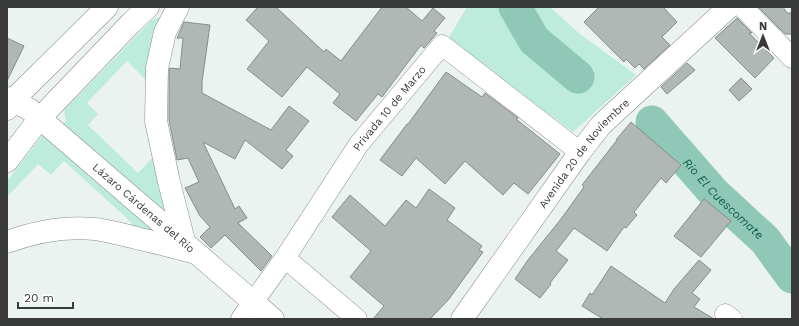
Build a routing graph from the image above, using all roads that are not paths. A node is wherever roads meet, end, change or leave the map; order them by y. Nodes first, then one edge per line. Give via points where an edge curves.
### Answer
1 (107, 7) edge
2 (148, 7) edge
3 (178, 7) edge
4 (729, 7) edge
5 (742, 7) edge
6 (772, 36) junction
7 (792, 38) edge
8 (792, 58) edge
9 (9, 103) edge
10 (40, 118) junction
11 (580, 152) junction
12 (7, 162) edge
13 (7, 242) edge
14 (190, 247) junction
15 (285, 258) junction
16 (247, 311) edge
17 (273, 319) edge
18 (357, 319) edge
19 (462, 319) edge

1 - 9 main road
2 - 10 main road
3 - 14 main road via 165,32 157,68 156,121 169,182
4 - 11 main road, Avenida 20 de Noviembre via 601,125
5 - 6 street
6 - 7 street
6 - 8 street
9 - 10 main road, Lázaro Cárdenas del Río via 29,109
10 - 12 main road
10 - 14 main road, Lázaro Cárdenas del Río
11 - 15 street, Privada 10 de Marzo via 442,45 359,144
11 - 19 main road, Avenida 20 de Noviembre
13 - 14 main road via 35,233 93,229
14 - 16 main road, Lázaro Cárdenas del Río
15 - 16 street, Privada 10 de Marzo
15 - 18 street
16 - 17 main road, Lázaro Cárdenas del Río

